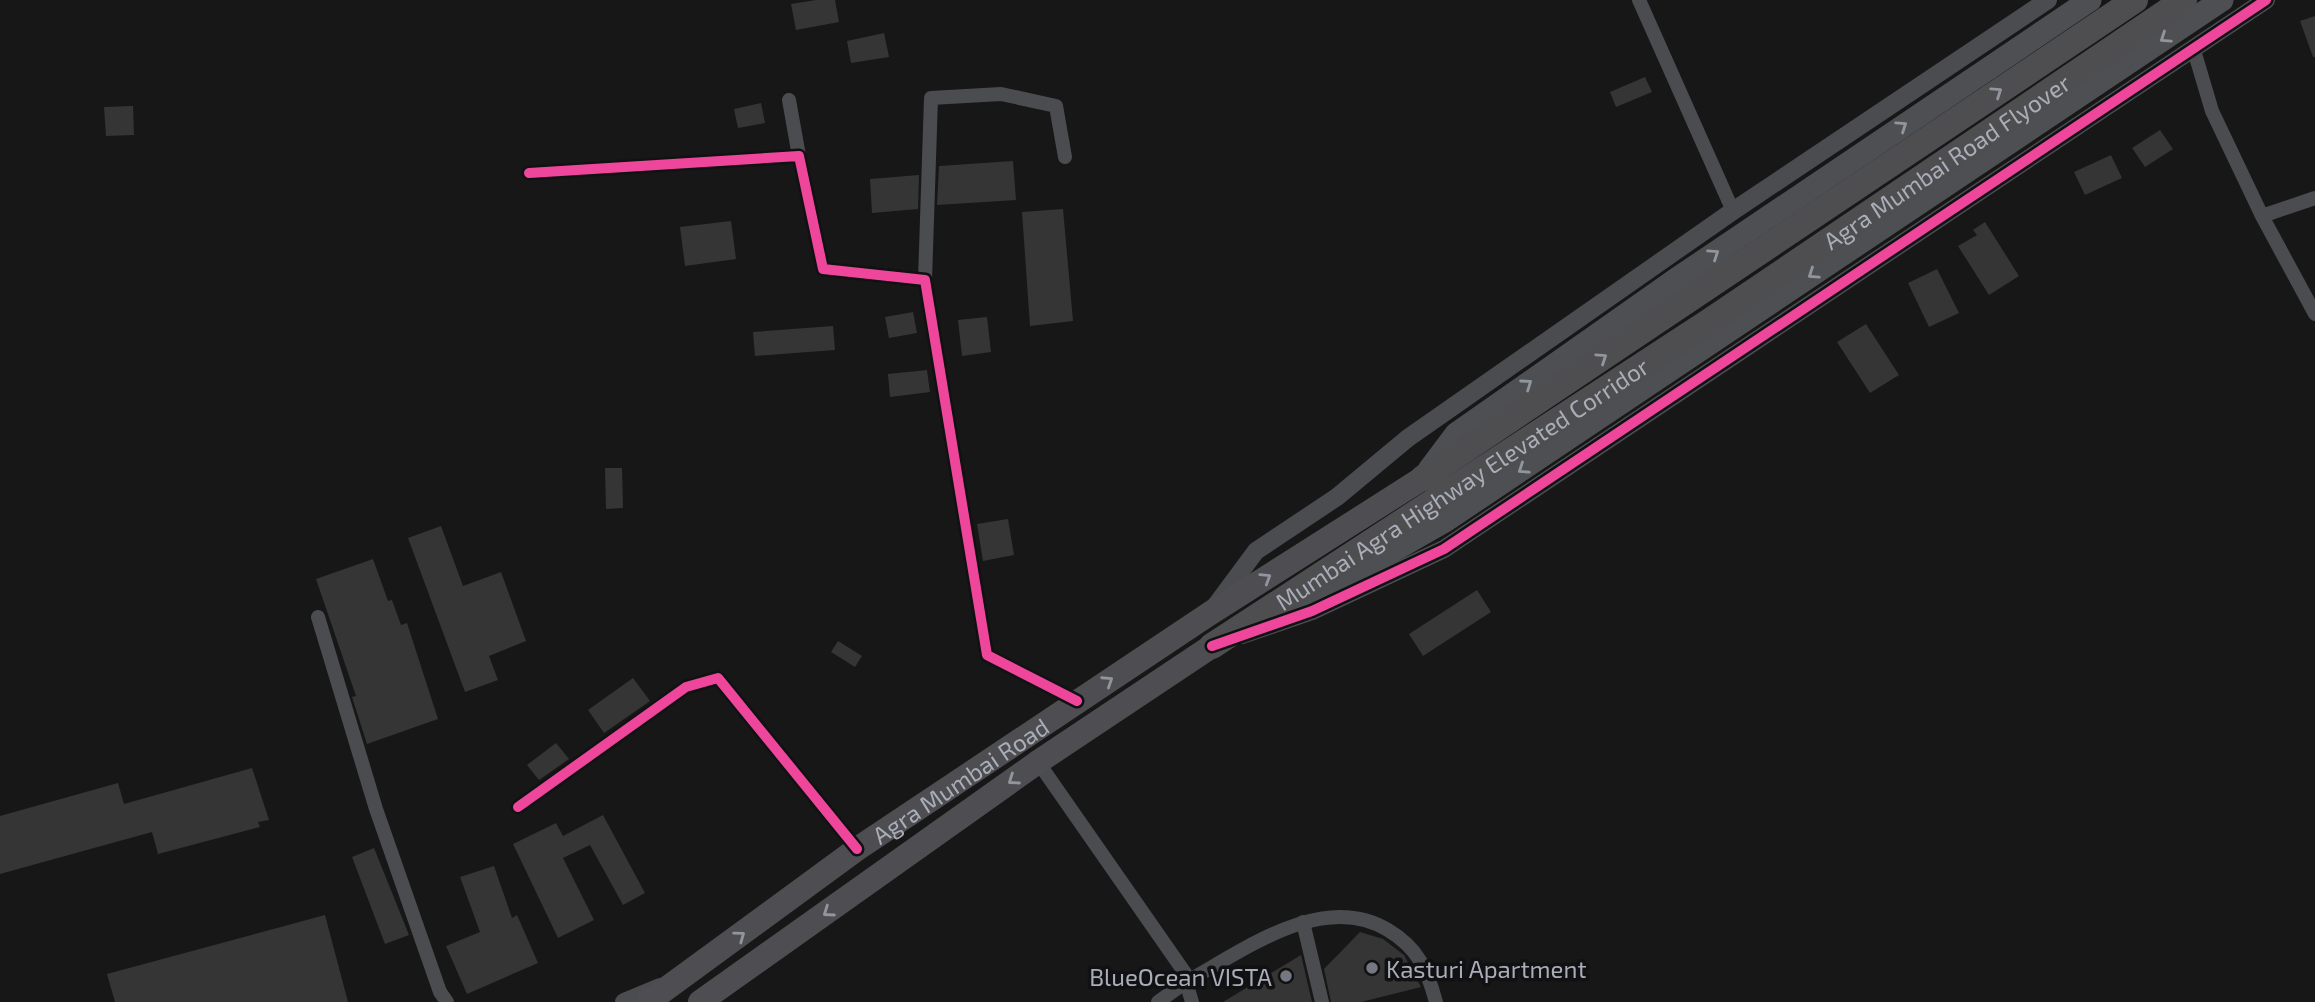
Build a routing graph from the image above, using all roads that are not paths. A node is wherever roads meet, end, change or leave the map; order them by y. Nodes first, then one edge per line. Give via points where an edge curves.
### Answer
1 (1639, 0) edge
2 (2048, 0) edge
3 (2090, 0) edge
4 (2135, 0) edge
5 (2184, 0) edge
6 (2222, 0) edge
7 (2266, 0) edge
8 (2193, 47) junction
9 (789, 100) dead end
10 (799, 156) junction
11 (1065, 157) dead end
12 (529, 173) dead end
13 (2315, 198) edge
14 (1733, 211) junction
15 (2262, 216) junction
16 (926, 280) junction
17 (1696, 294) joint
18 (2315, 314) edge
19 (1710, 321) joint
20 (1423, 478) junction
21 (1275, 603) junction
22 (1209, 614) junction
23 (318, 617) dead end
24 (1212, 646) junction
25 (1077, 701) junction
26 (1038, 762) junction
27 (518, 807) dead end
28 (857, 849) junction
29 (1303, 922) junction
30 (685, 976) junction
31 (1186, 982) junction
32 (447, 1002) edge
33 (624, 1002) edge
34 (648, 1002) edge
35 (700, 1002) edge
36 (1158, 1002) edge
37 (1192, 1002) edge
38 (1322, 1002) edge
39 (1436, 1002) edge

1 - 14 street
2 - 14 street
20 -> 3 main road via 1456,434
17 -> 4 highway, Agra Mumbai Road Flyover
5 - 19 highway, Agra Mumbai Road Flyover
6 -> 21 main road via 1445,521 1326,589
7 - 8 street
8 - 15 street via 2212,111
8 - 24 street via 1444,549 1312,611
9 - 10 street
10 - 12 street
10 - 16 street via 823,269
11 - 16 street via 1056,106 1001,94 931,98
13 - 15 street
14 - 22 street via 1408,438 1337,497 1256,551
15 - 18 street
16 - 25 street via 988,655
20 -> 17 highway, Mumbai Agra Highway Elevated Corridor
19 - 21 highway, Mumbai Agra Highway Elevated Corridor
22 -> 20 highway, Agra Mumbai Road
21 - 24 highway, Mumbai Agra Highway Elevated Corridor
25 -> 22 highway, Agra Mumbai Road
23 - 32 street via 376,809
24 - 26 highway, Agra Mumbai Road
25 - 28 highway, Agra Mumbai Road
26 - 31 street via 1178,962
26 -> 35 highway, Agra Mumbai Road
27 - 28 street via 687,688 718,678
30 -> 28 highway, Agra Mumbai Road
29 - 31 street
29 - 38 street
29 - 39 street via 1347,915 1377,923 1407,941 1427,968
30 - 33 street
30 - 34 highway, Agra Mumbai Road
31 - 36 street
31 - 37 street

